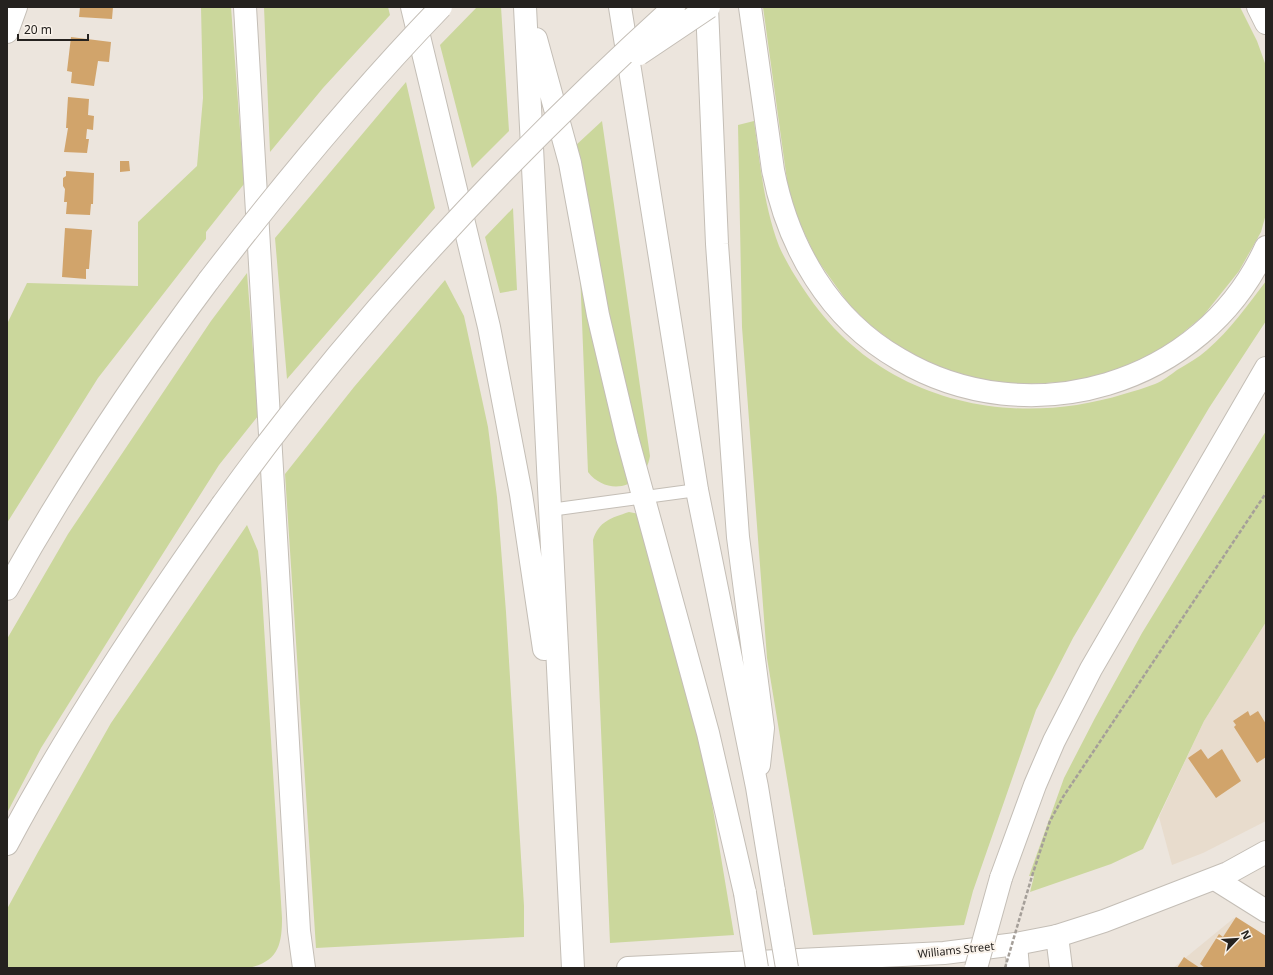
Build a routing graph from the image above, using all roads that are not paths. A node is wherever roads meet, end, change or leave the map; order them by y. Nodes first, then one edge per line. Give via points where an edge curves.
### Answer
1 (245, 7) edge
2 (412, 7) edge
3 (441, 7) edge
4 (526, 7) edge
5 (620, 7) edge
6 (674, 7) edge
7 (708, 7) edge
8 (750, 7) edge
9 (1258, 7) edge
10 (1266, 23) edge
11 (577, 99) junction
12 (1266, 247) edge
13 (1266, 368) edge
14 (697, 490) junction
15 (643, 497) junction
16 (550, 510) junction
17 (7, 589) edge
18 (757, 788) junction
19 (567, 841) junction
20 (7, 844) edge
21 (1266, 852) edge
22 (1215, 879) junction
23 (1266, 911) edge
24 (1057, 936) junction
25 (1016, 944) junction
26 (304, 968) edge
27 (573, 968) edge
28 (628, 968) edge
29 (758, 968) edge
30 (787, 968) edge
31 (976, 968) edge
32 (1018, 968) edge
33 (1061, 968) edge

1 - 26 main road via 299,931
2 - 19 main road via 475,263 506,412 538,606
3 - 17 main road, bridge via 355,101 209,280 138,378
4 - 15 main road via 570,163 598,314
4 - 16 main road
5 - 14 main road
6 - 11 main road, bridge
7 - 11 main road, bridge
7 - 18 main road via 717,244 738,537 763,728
8 - 12 main road via 773,170 791,233 809,270 835,305 864,334 920,371 971,388 1028,396 1083,390 1135,375 1175,353 1217,317 1248,281
9 - 10 main road
11 - 20 main road, bridge via 481,196 400,284 287,418 222,505 138,627 89,703
13 - 31 main road, bridge via 1090,669 1054,741 1001,878
14 - 15 lane
14 - 18 main road
15 - 16 lane
15 - 29 main road, bridge via 708,733
16 - 19 main road
18 - 30 main road, bridge
19 - 27 main road
21 - 22 main road, Williams Street
22 - 23 main road
22 - 24 main road, Williams Street
24 - 25 main road, Williams Street
24 - 33 main road
25 - 28 main road, Williams Street via 944,953
25 - 32 main road

